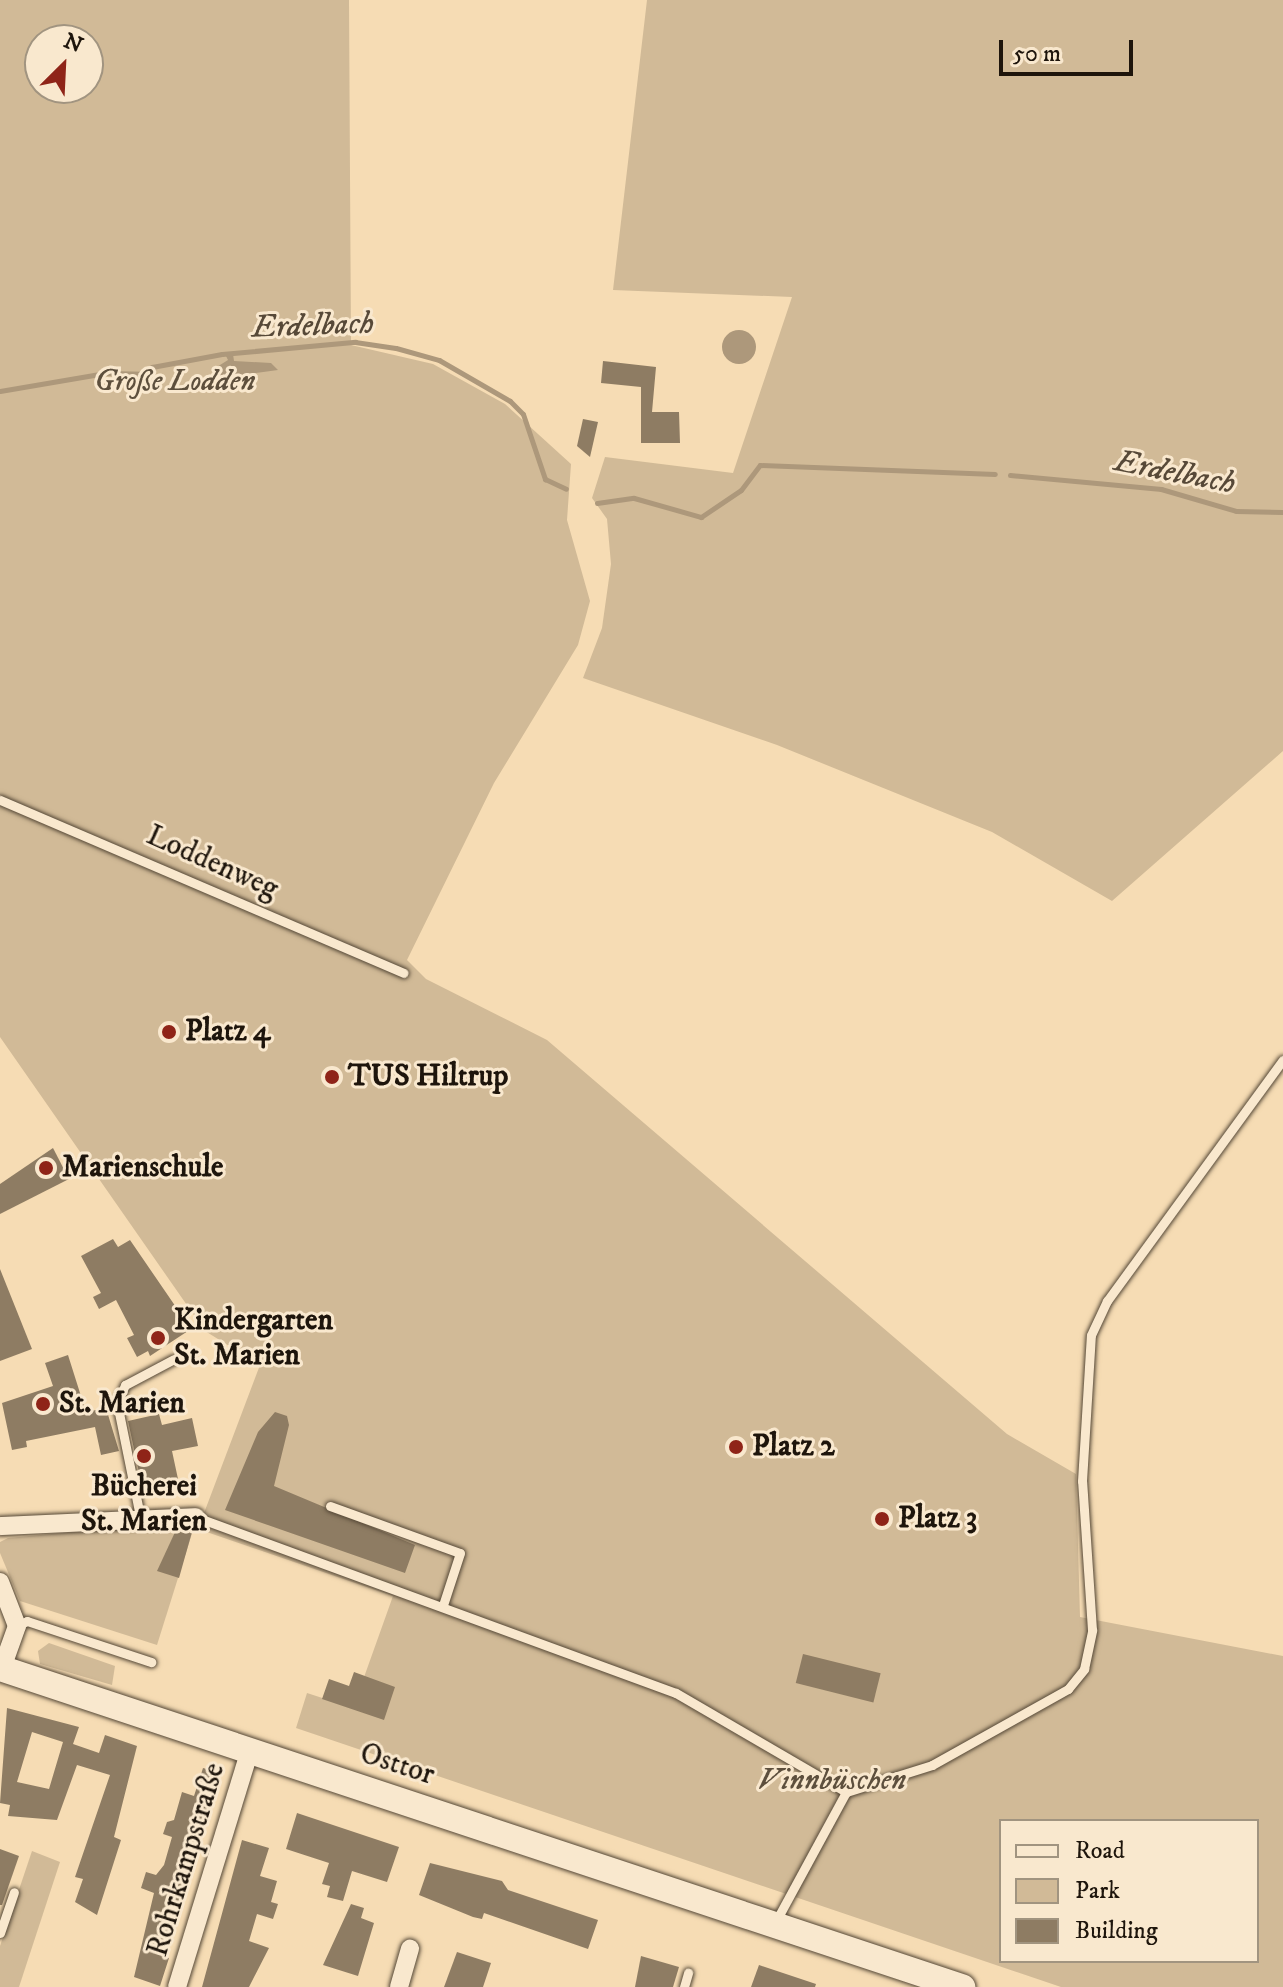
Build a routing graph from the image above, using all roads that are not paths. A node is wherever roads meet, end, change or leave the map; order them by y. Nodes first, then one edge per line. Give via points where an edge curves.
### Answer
1 (0, 800) edge
2 (403, 973) dead end
3 (1283, 1060) edge
4 (174, 1359) dead end
5 (330, 1506) dead end
6 (140, 1516) junction
7 (196, 1517) joint
8 (0, 1526) edge
9 (0, 1582) edge
10 (443, 1605) junction
11 (17, 1626) junction
12 (151, 1662) dead end
13 (1, 1668) edge
14 (250, 1750) junction
15 (846, 1792) junction
16 (14, 1892) dead end
17 (774, 1924) junction
18 (0, 1933) edge
19 (410, 1949) dead end
20 (688, 1973) dead end
21 (177, 1987) edge
22 (399, 1987) edge
23 (684, 1987) edge
24 (962, 1987) edge

1 - 2 lane, Loddenweg
3 - 15 lane via 1107,1301 1091,1335 1082,1481 1092,1630 1084,1669 1068,1689 932,1765
4 - 6 lane via 125,1385 117,1403
5 - 10 lane via 460,1553
6 - 7 street
6 - 8 street
7 - 10 lane
9 - 11 street
10 - 15 lane via 676,1693
11 - 12 lane via 27,1621
11 - 13 street
13 - 14 main road, Osttor
14 - 17 main road, Osttor
14 - 21 street, Rohrkampstraße
15 - 17 lane
16 - 18 lane
17 - 24 main road, Osttor
19 - 22 street
20 - 23 lane

